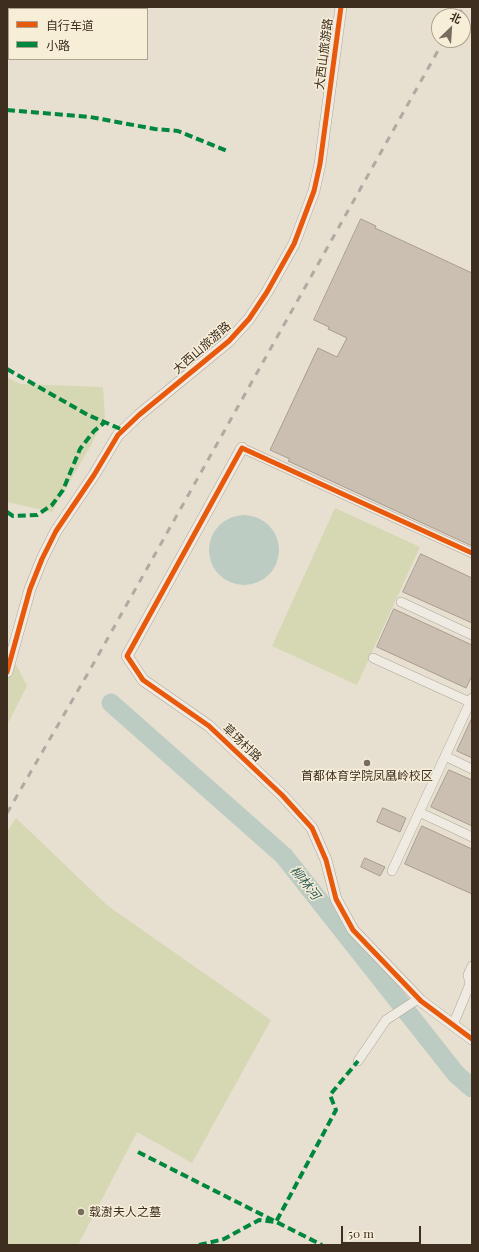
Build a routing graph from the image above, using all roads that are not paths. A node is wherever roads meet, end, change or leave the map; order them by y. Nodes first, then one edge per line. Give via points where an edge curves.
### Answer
1 (341, 7) edge
2 (242, 448) joint
3 (472, 553) edge
4 (401, 602) dead end
5 (472, 635) edge
6 (373, 658) dead end
7 (7, 672) edge
8 (471, 701) edge
9 (445, 756) junction
10 (472, 769) edge
11 (418, 812) junction
12 (472, 837) edge
13 (392, 871) dead end
14 (472, 966) edge
15 (471, 985) edge
16 (415, 1001) junction
17 (453, 1025) junction
18 (472, 1039) edge
19 (358, 1061) dead end

1 - 7 street, 大西山旅游路 via 320,164 312,198 290,250 249,319 229,341 118,435 56,531 42,559 30,589
2 - 3 street
2 - 16 street, 草场村路 via 127,656 142,680 209,726 282,794 312,828 326,860 336,899 353,930
4 - 5 street
6 - 8 street
8 - 9 street
9 - 10 street
9 - 11 street
11 - 12 street
11 - 13 street
14 - 15 street via 468,975
15 - 17 street
16 - 17 street, 草场村路
16 - 19 street via 386,1020
17 - 18 street, 草场村路

